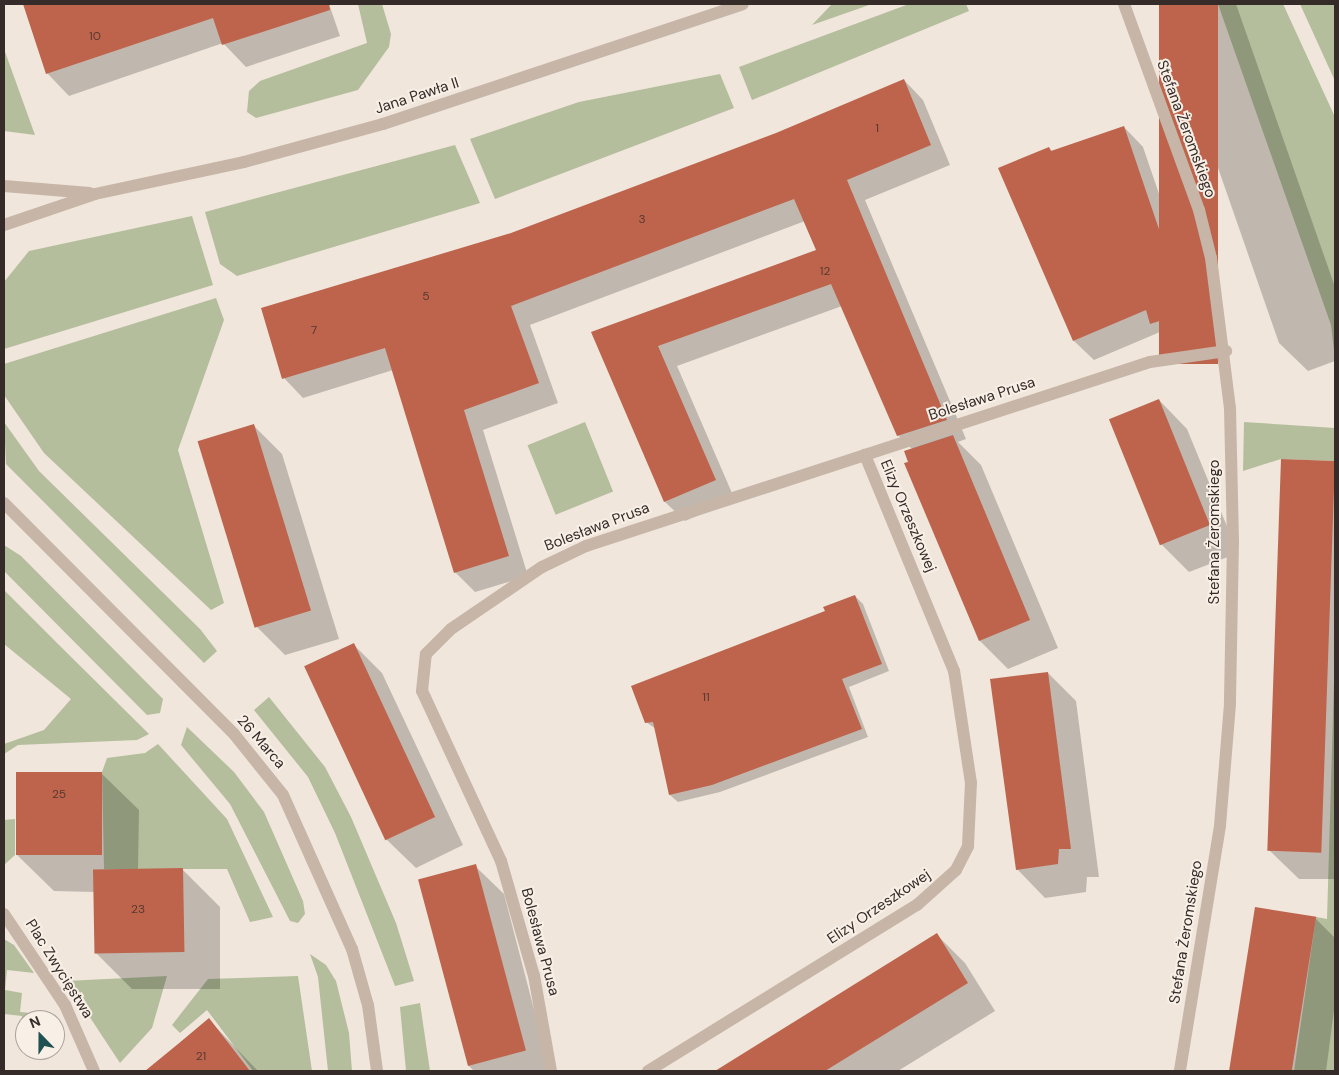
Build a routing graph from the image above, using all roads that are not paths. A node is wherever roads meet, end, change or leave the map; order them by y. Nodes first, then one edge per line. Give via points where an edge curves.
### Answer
1 (743, 4) edge
2 (1124, 4) edge
3 (4, 186) edge
4 (94, 194) junction
5 (4, 225) edge
6 (1226, 351) junction
7 (865, 455) junction
8 (5, 507) edge
9 (4, 914) edge
10 (94, 1071) edge
11 (378, 1071) edge
12 (551, 1071) edge
13 (648, 1071) edge
14 (1180, 1071) edge

1 - 4 street, Jana Pawła II via 374,127 244,162
2 - 6 street, Stefana Żeromskiego via 1198,210
3 - 4 street, Jana Pawła II
4 - 5 street, Jana Pawła II
6 - 7 street, Bolesława Prusa via 1150,362
6 - 14 street, Stefana Żeromskiego via 1234,542 1230,704 1220,826
7 - 12 street, Bolesława Prusa via 586,546 542,567 451,628 426,654 422,691 501,860 536,984
7 - 13 street, Elizy Orzeszkowej via 954,671 971,783 968,846 956,870 917,905
8 - 11 street, 26 Marca via 234,734 278,787 306,840 352,949 368,1005
9 - 10 street, Plac Zwycięstwa via 65,1005

